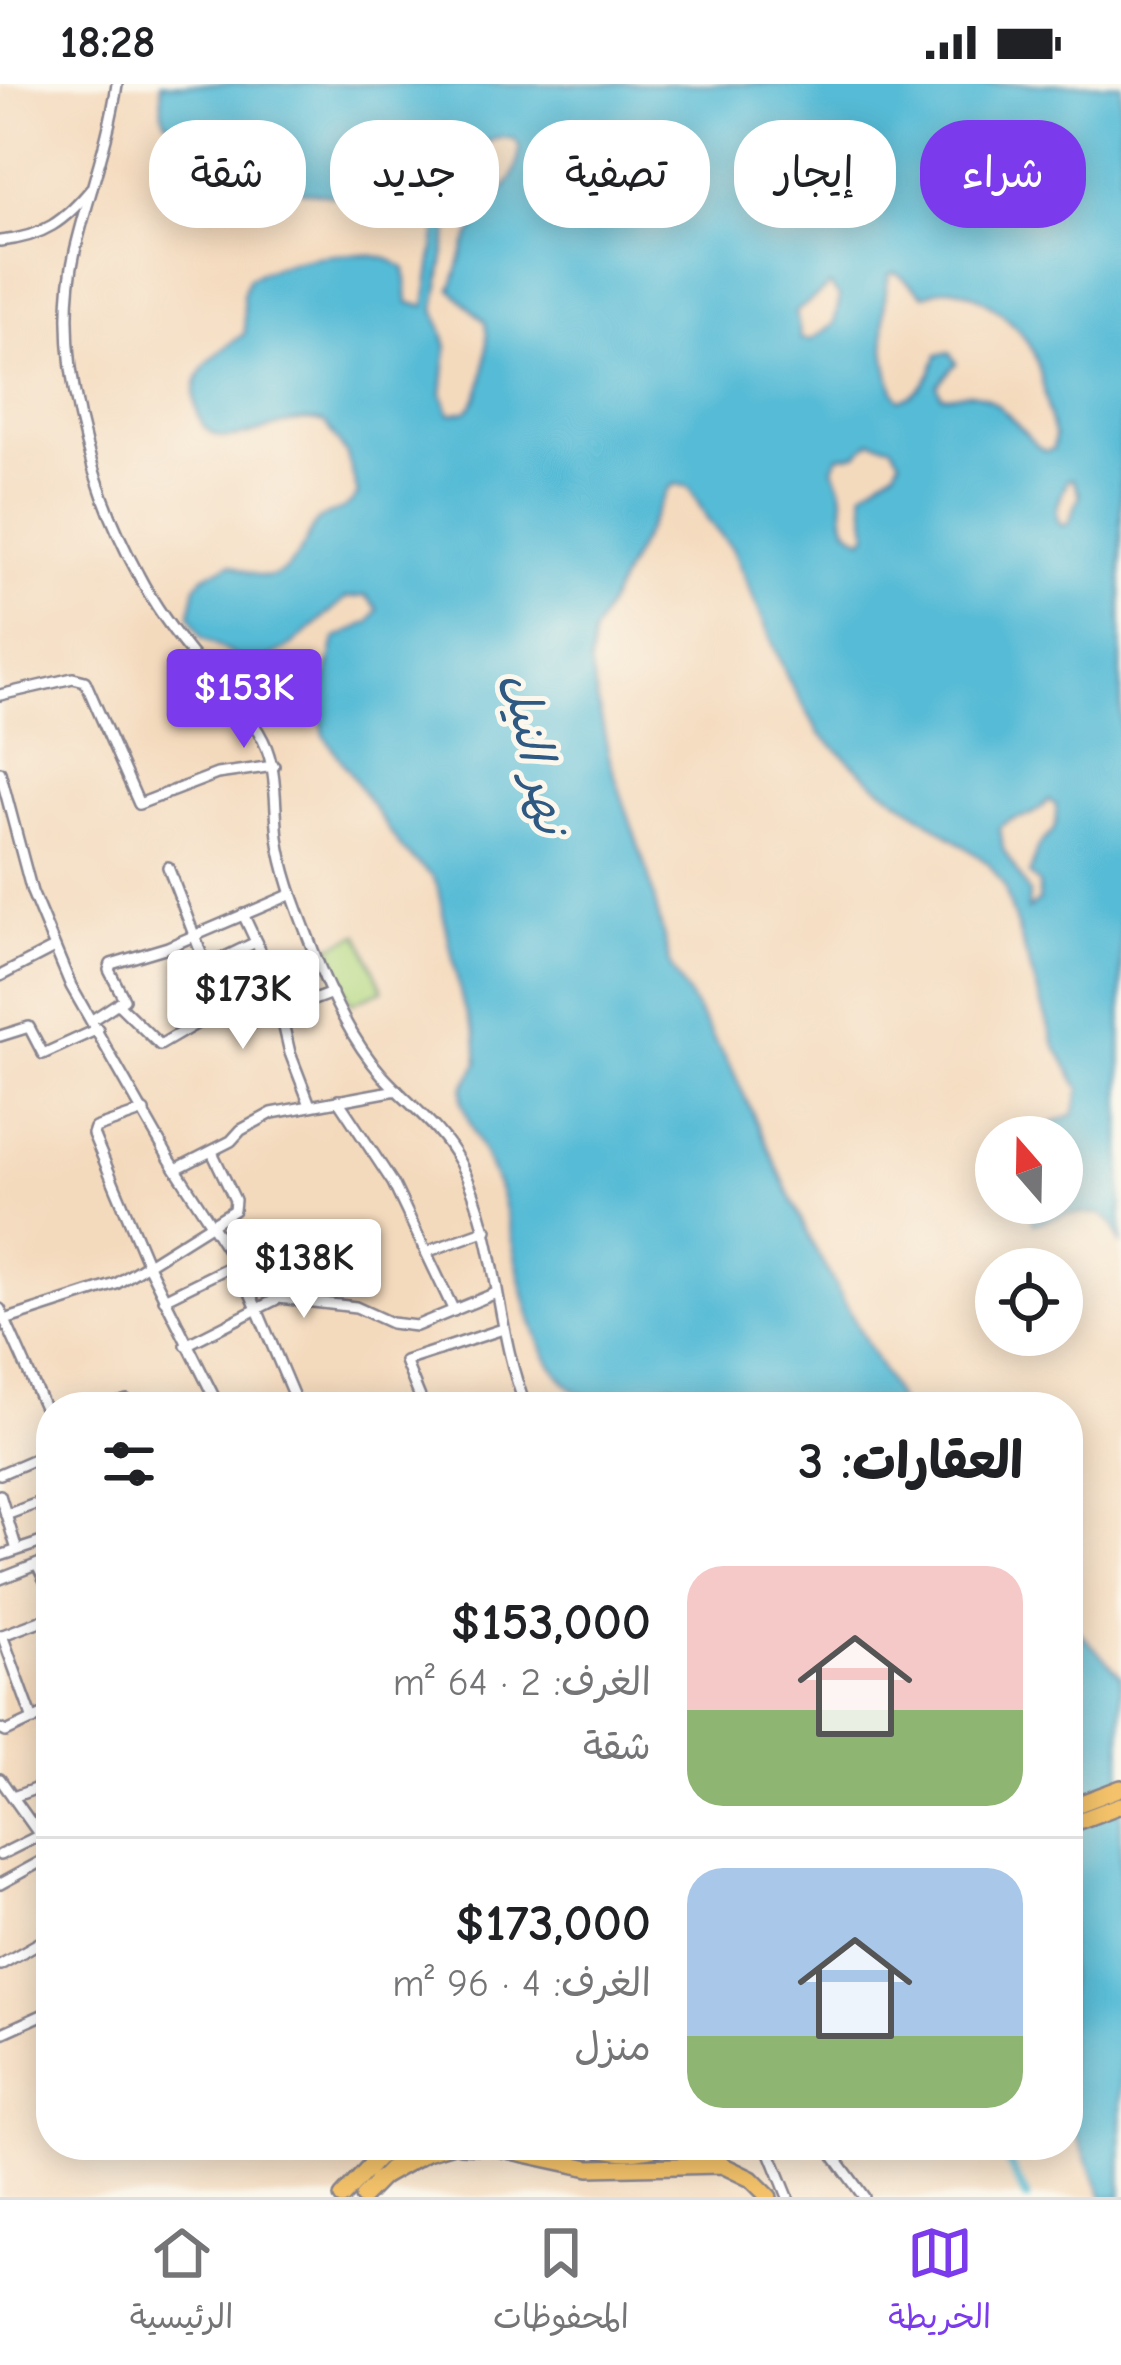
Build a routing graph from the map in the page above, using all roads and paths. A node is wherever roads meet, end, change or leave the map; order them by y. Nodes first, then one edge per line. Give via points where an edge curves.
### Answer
1 (117, 84) edge
2 (96, 184) junction
3 (0, 241) edge
4 (0, 694) edge
5 (274, 766) junction
6 (0, 772) edge
7 (168, 867) dead end
8 (292, 894) junction
9 (243, 914) junction
10 (193, 933) junction
11 (256, 942) junction
12 (54, 948) junction
13 (206, 966) junction
14 (0, 976) edge
15 (272, 976) junction
16 (332, 992) junction
17 (118, 1004) junction
18 (223, 1004) junction
19 (281, 1011) junction
20 (95, 1024) junction
21 (0, 1036) edge
22 (397, 1090) junction
23 (338, 1100) junction
24 (310, 1105) junction
25 (144, 1111) junction
26 (212, 1152) junction
27 (176, 1169) junction
28 (211, 1225) junction
29 (487, 1230) junction
30 (429, 1251) junction
31 (237, 1263) junction
32 (148, 1265) junction
33 (496, 1293) junction
34 (164, 1299) junction
35 (256, 1307) junction
36 (454, 1311) junction
37 (2, 1314) edge
38 (416, 1326) junction
39 (503, 1329) junction
40 (186, 1346) junction
41 (425, 1354) junction
42 (37, 1392) edge
43 (211, 1392) edge
44 (292, 1392) edge
45 (418, 1392) edge
46 (522, 1392) edge
47 (36, 1458) edge
48 (0, 1474) edge
49 (0, 1495) edge
50 (36, 1502) edge
51 (3, 1511) edge
52 (36, 1544) edge
53 (17, 1550) junction
54 (0, 1556) edge
55 (36, 1564) edge
56 (0, 1579) edge
57 (36, 1622) edge
58 (1, 1635) edge
59 (36, 1719) edge
60 (33, 1720) junction
61 (0, 1729) edge
62 (0, 1779) edge
63 (1121, 1788) edge
64 (36, 1789) edge
65 (14, 1799) junction
66 (1083, 1802) edge
67 (1121, 1805) edge
68 (0, 1809) edge
69 (1083, 1819) edge
70 (36, 1833) edge
71 (36, 1837) edge
72 (0, 1856) edge
73 (36, 1860) edge
74 (0, 1885) edge
75 (36, 1946) edge
76 (0, 1965) edge
77 (36, 2018) edge
78 (0, 2034) edge
79 (376, 2160) edge
80 (398, 2160) edge
81 (413, 2160) edge
82 (552, 2160) edge
83 (773, 2160) edge
84 (837, 2160) edge
85 (377, 2180) junction
86 (342, 2197) edge
87 (363, 2197) edge
88 (769, 2197) edge
89 (788, 2197) edge
90 (864, 2197) edge

1 - 2 street
2 - 3 street via 58,224
2 - 5 street via 68,298 75,395 91,462 137,573 200,664 243,706
4 - 5 street via 85,681 139,804 217,774
5 - 8 street via 278,838
6 - 12 street
7 - 10 street
8 - 9 street
8 - 16 street
9 - 10 street
9 - 11 street
10 - 13 street
10 - 17 street via 111,964 124,999
11 - 13 street
11 - 15 street
12 - 14 street
12 - 20 street
13 - 18 street
15 - 18 street
15 - 19 street
16 - 19 street
16 - 22 street via 361,1048
17 - 18 street via 160,1045
17 - 20 street
18 - 19 street via 242,1029
19 - 24 street
20 - 21 street via 43,1054 29,1027
20 - 25 street
22 - 23 street
22 - 29 street via 449,1143
23 - 24 street
23 - 30 street
24 - 26 street via 272,1113
25 - 27 street
25 - 32 street via 92,1130
26 - 27 street
26 - 28 street via 236,1205
27 - 28 street
28 - 31 street
28 - 32 street
29 - 30 street
29 - 33 street
30 - 36 street
31 - 34 street
31 - 35 street
32 - 34 street
32 - 37 street via 108,1287
33 - 36 street
33 - 39 street
34 - 40 street
35 - 38 street via 298,1297
35 - 40 street
35 - 44 street
36 - 38 street
37 - 42 street
38 - 41 street
39 - 41 street
39 - 46 street
40 - 43 street
41 - 45 street via 405,1361
47 - 48 street
49 - 51 street
50 - 51 street
51 - 53 street
52 - 53 street
53 - 54 street
55 - 56 street
57 - 58 street
58 - 60 street
59 - 60 street
60 - 61 street
62 - 65 street
63 - 66 main road
64 - 65 street
65 - 68 street
65 - 70 street
67 - 69 main road
71 - 72 street
73 - 74 street
75 - 76 street
77 - 78 street
79 - 86 main road
80 - 85 main road
81 - 85 main road
82 - 88 main road via 589,2168 722,2165
83 - 89 street
84 - 90 street
85 - 87 main road

